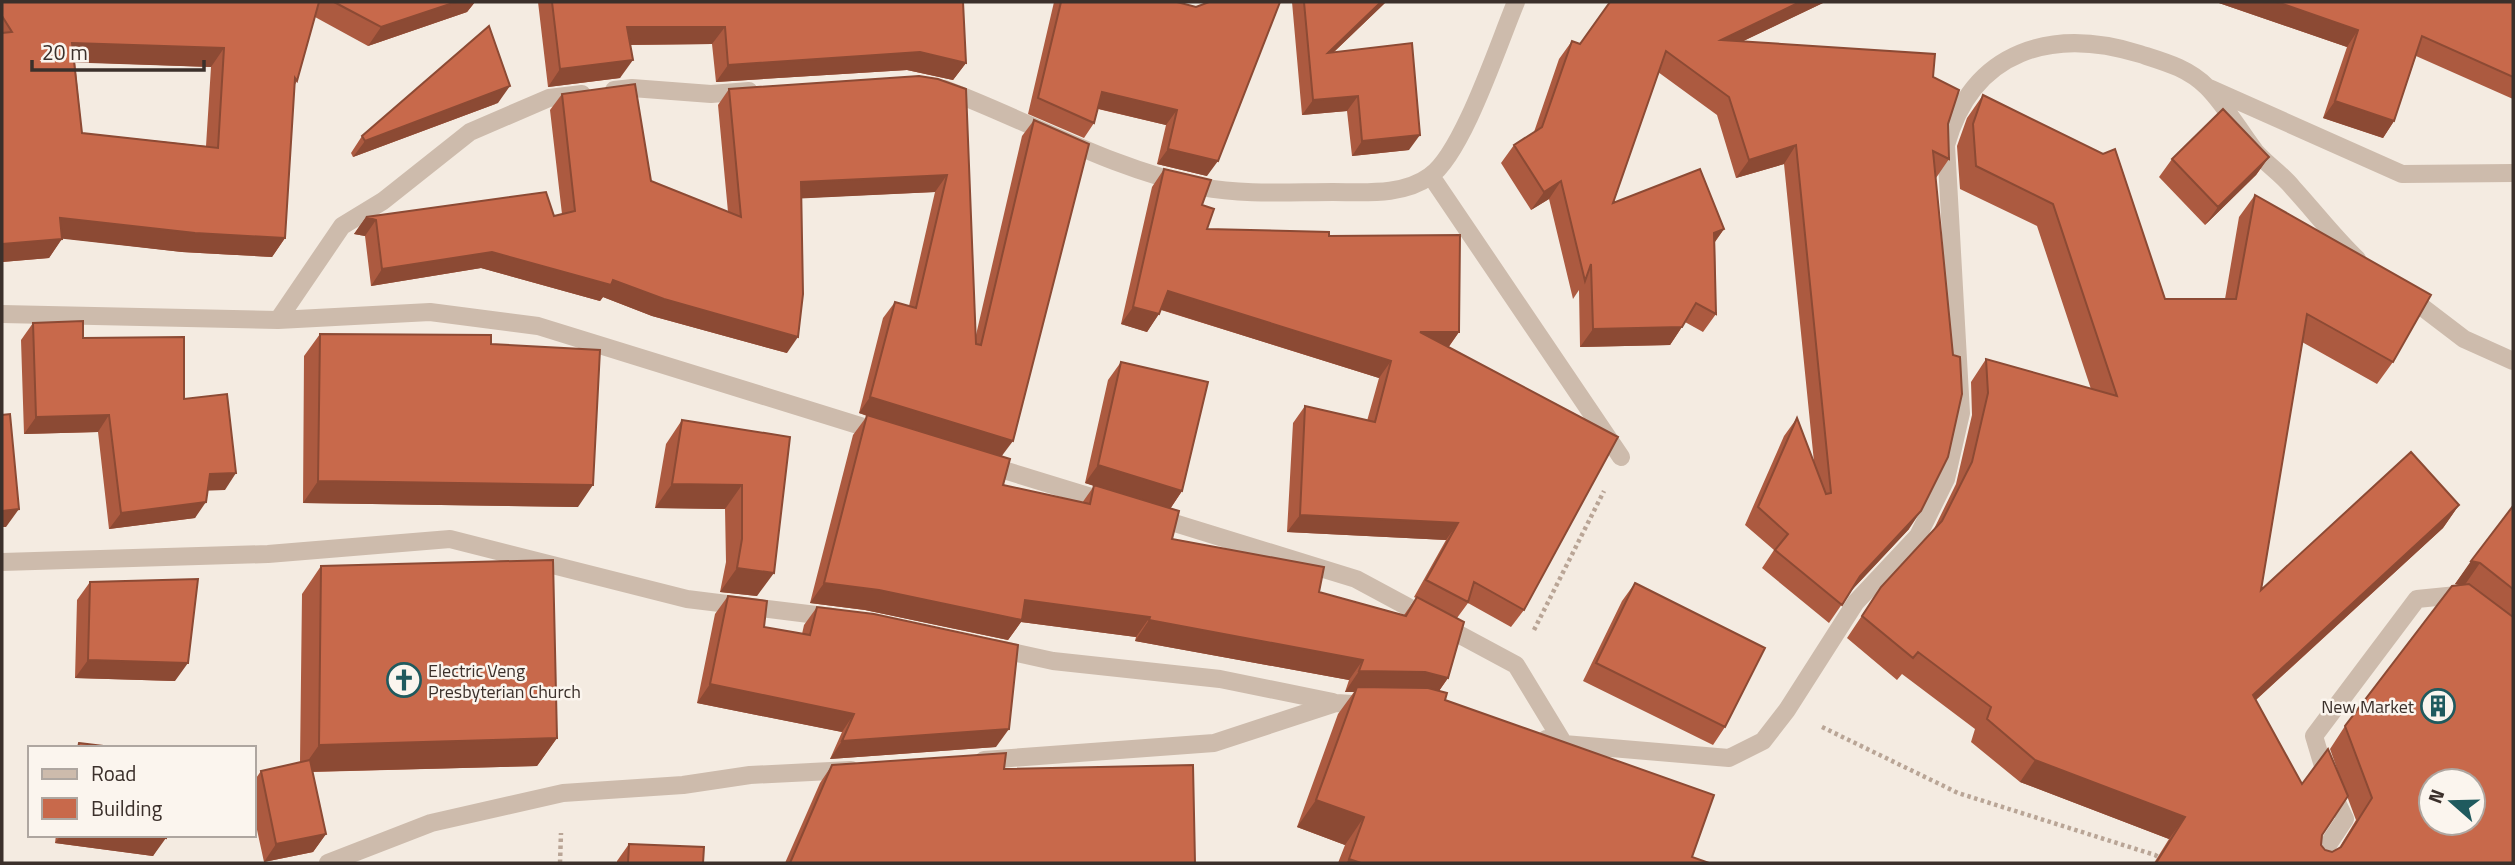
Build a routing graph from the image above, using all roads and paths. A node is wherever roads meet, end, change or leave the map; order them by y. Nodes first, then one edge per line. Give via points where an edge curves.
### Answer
1 (1516, 2) edge
2 (929, 84) edge
3 (2207, 87) junction
4 (762, 90) edge
5 (2513, 173) edge
6 (1431, 176) junction
7 (2373, 271) edge
8 (2394, 287) edge
9 (2, 314) edge
10 (278, 320) junction
11 (2513, 360) edge
12 (894, 436) edge
13 (960, 457) edge
14 (1622, 457) joint
15 (2, 562) edge
16 (2477, 610) edge
17 (849, 619) edge
18 (972, 644) edge
19 (1516, 665) junction
20 (1336, 703) junction
21 (1388, 705) edge
22 (1787, 710) junction
23 (1525, 734) edge
24 (1563, 744) junction
25 (971, 762) edge
26 (867, 769) edge
27 (328, 863) edge
28 (2168, 863) edge
29 (2316, 863) edge

1 - 6 street via 1456,143
2 - 6 street via 1121,164 1201,187 1247,192 1381,192 1405,188
3 - 5 street via 2402,174
3 - 7 street via 2257,153 2328,232
3 - 22 street via 2182,68 2160,60 2101,43 2064,41 2033,48 1997,66 1969,93 1953,119 1946,145 1961,413 1947,479 1918,536 1856,602
4 - 10 street via 711,94 632,88 549,98 470,132 383,201 342,226
6 - 14 street
8 - 11 street via 2463,339
9 - 10 street
10 - 12 street via 430,312 538,326
13 - 19 street via 1356,579
14 - 19 path
15 - 17 street via 268,554 450,539 687,599
16 - 29 street via 2457,595 2417,600 2314,736 2345,819
18 - 20 street via 1053,661 1220,679
19 - 24 street
20 - 21 street
20 - 25 street via 1214,743
22 - 24 street via 1763,741 1729,758
22 - 28 path via 1958,793
23 - 24 street
26 - 27 street via 563,793 431,823

